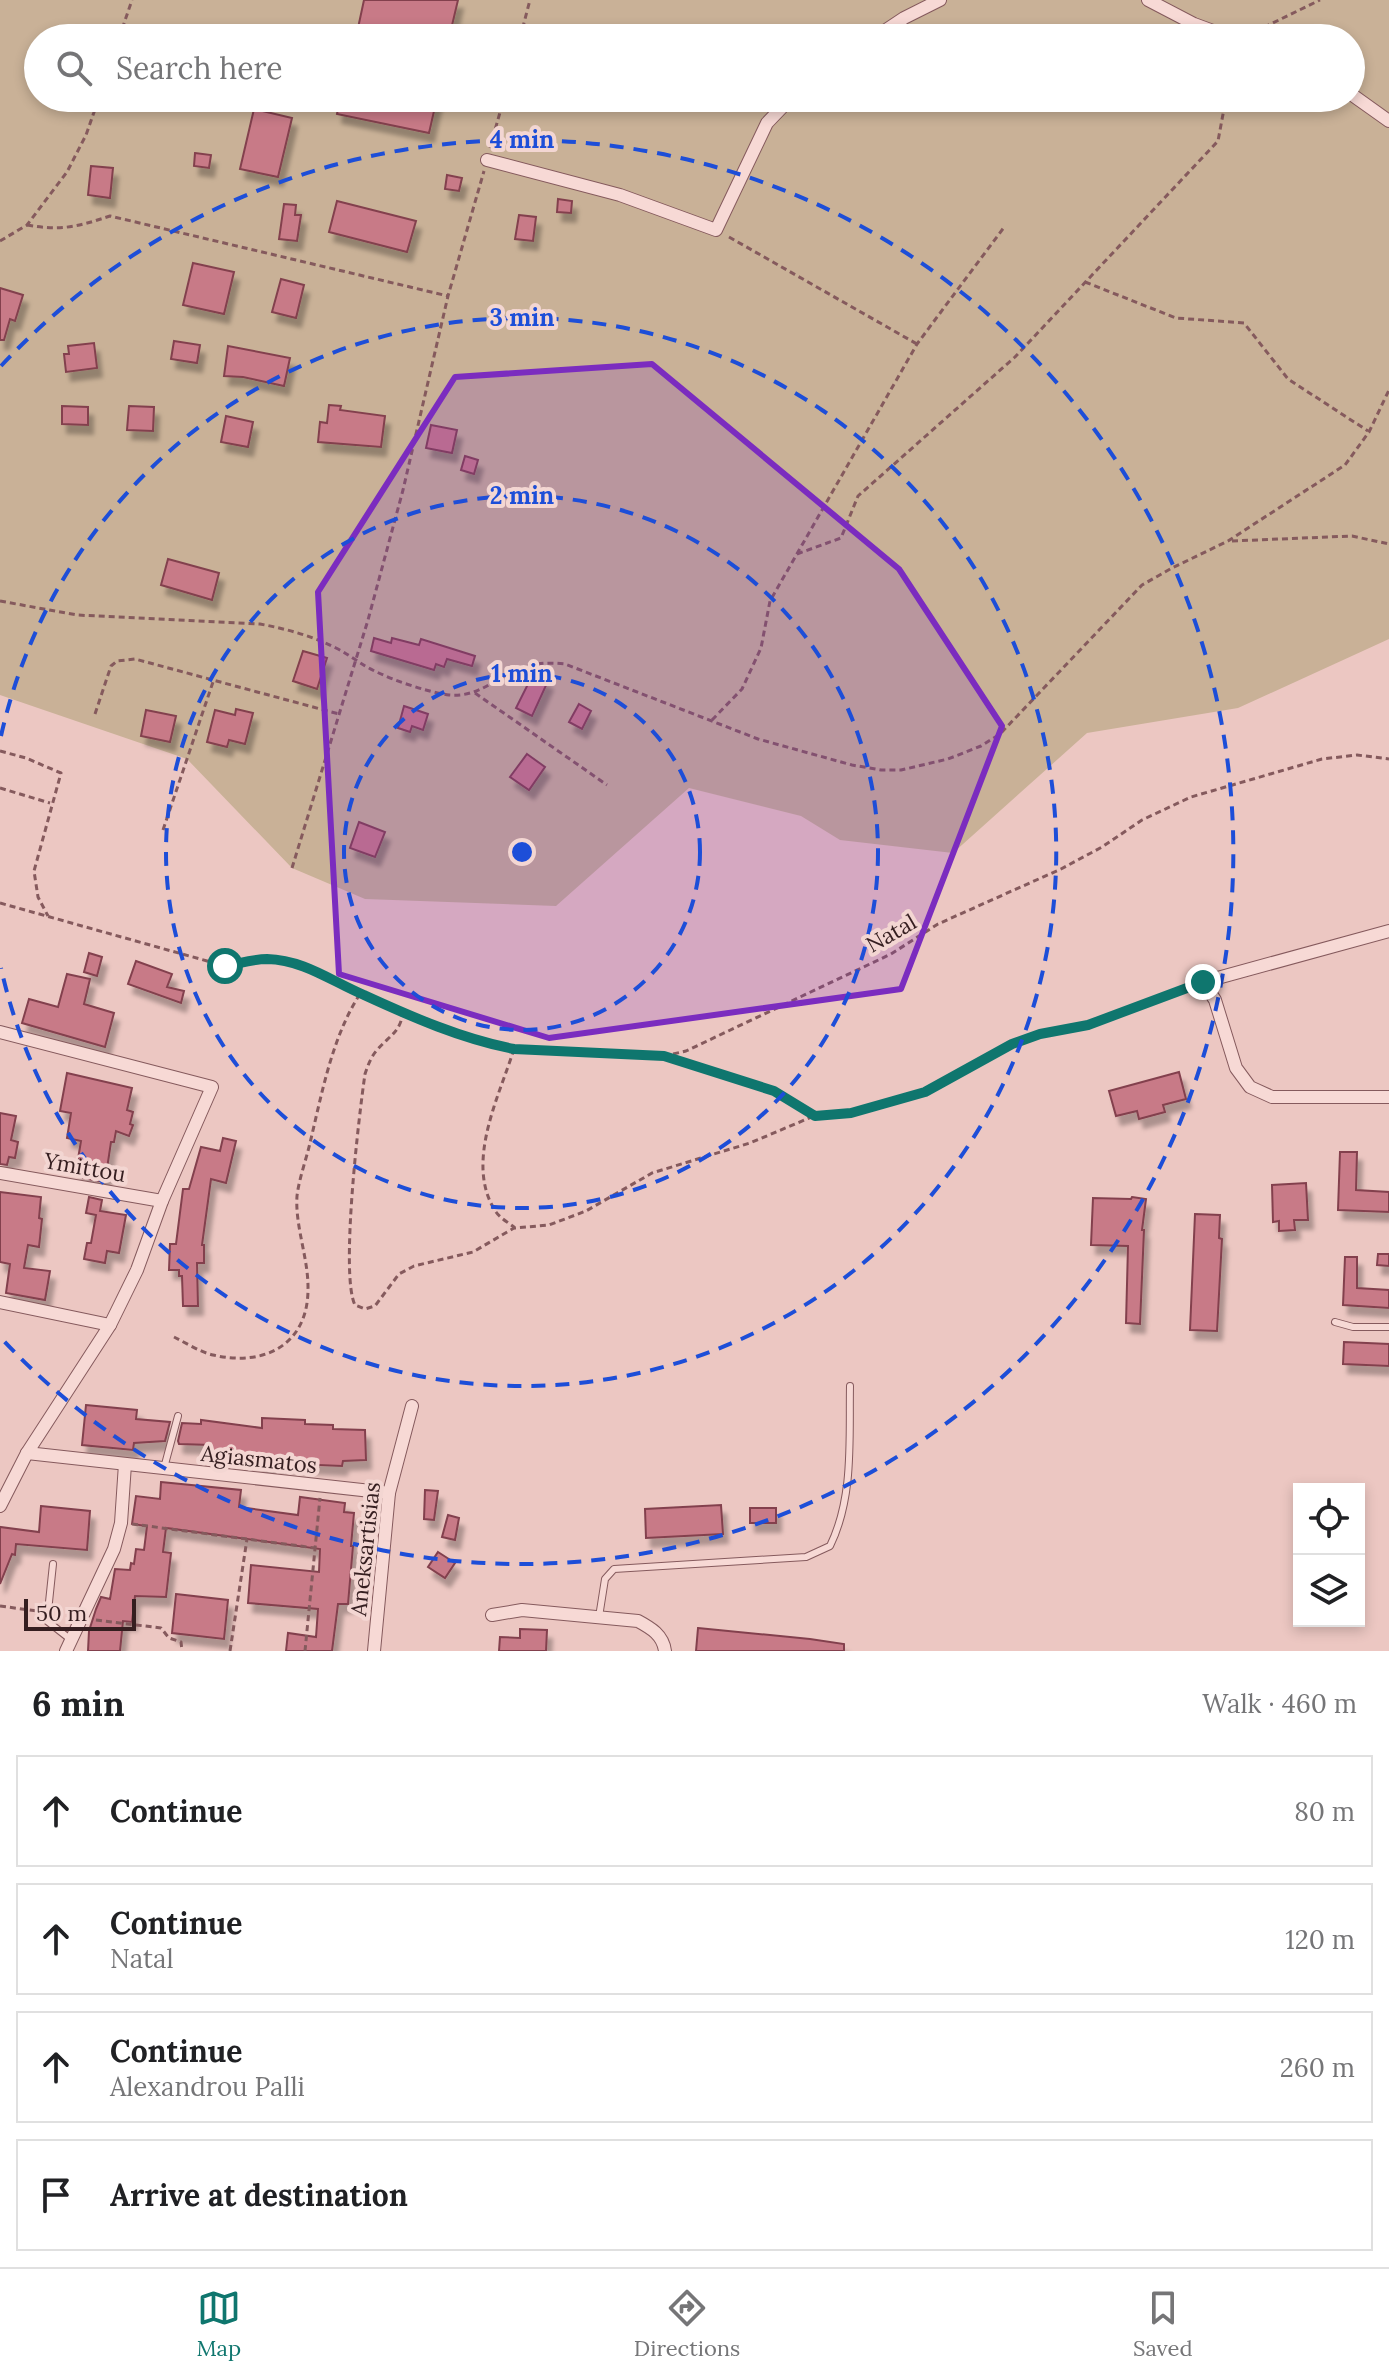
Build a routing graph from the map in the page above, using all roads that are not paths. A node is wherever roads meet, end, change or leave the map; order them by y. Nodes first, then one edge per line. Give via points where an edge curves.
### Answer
1 (940, 0) edge
2 (1148, 0) edge
3 (895, 24) edge
4 (1194, 24) edge
5 (1365, 104) edge
6 (778, 112) edge
7 (1389, 121) edge
8 (487, 160) road end
9 (1389, 931) edge
10 (0, 1032) edge
11 (1389, 1097) edge
12 (0, 1173) edge
13 (162, 1201) junction
14 (0, 1302) edge
15 (1335, 1322) dead end
16 (110, 1325) junction
17 (1389, 1327) edge
18 (850, 1386) dead end
19 (412, 1406) dead end
20 (178, 1416) dead end
21 (27, 1453) junction
22 (125, 1464) junction
23 (164, 1468) junction
24 (389, 1493) junction
25 (0, 1506) edge
26 (53, 1564) dead end
27 (492, 1615) dead end
28 (599, 1617) junction
29 (68, 1645) edge
30 (374, 1651) edge
31 (665, 1651) edge

1 - 3 street
2 - 4 street
5 - 7 street
6 - 8 street via 767,123 716,230 620,195
9 - 11 street via 1203,982 1215,1000 1236,1068 1250,1087 1272,1097
10 - 13 street via 212,1087
12 - 13 street, Ymittou
13 - 16 street
14 - 16 street
15 - 17 lane
16 - 21 street
18 - 28 lane via 848,1480 841,1524 830,1546 806,1557 614,1569 605,1579
19 - 24 street, Aneksartisias
20 - 23 lane
21 - 22 street, Agiasmatos
21 - 25 street
22 - 23 street, Agiasmatos
22 - 29 street via 121,1523 110,1558
23 - 24 street, Agiasmatos
24 - 30 street, Aneksartisias
26 - 29 lane via 47,1621
27 - 28 street via 522,1610
28 - 31 street via 638,1621 655,1630

